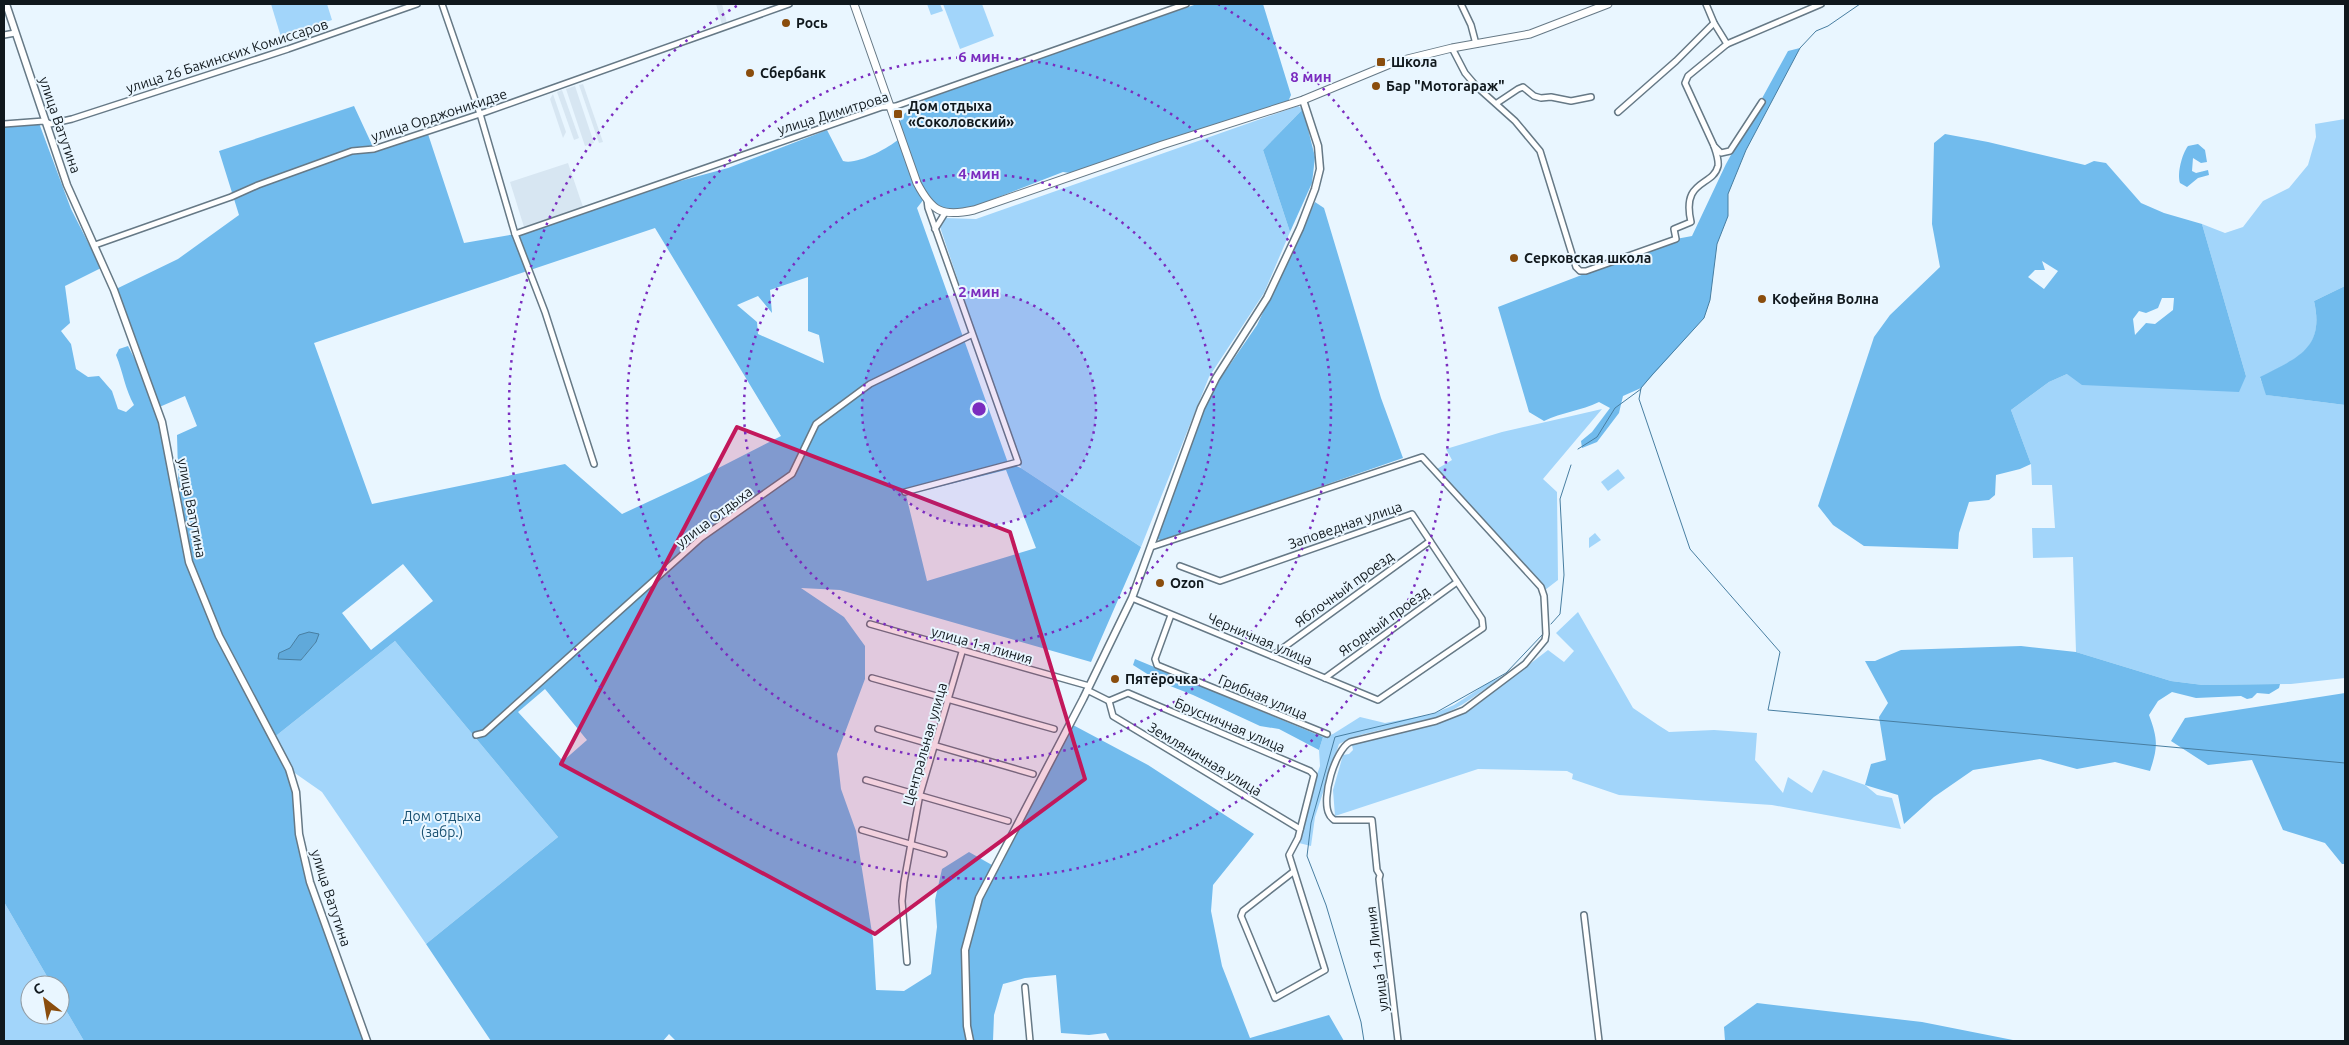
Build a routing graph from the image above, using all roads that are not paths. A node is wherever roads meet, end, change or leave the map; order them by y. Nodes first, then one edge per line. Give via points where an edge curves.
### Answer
1 (6, 4) edge
2 (417, 4) edge
3 (442, 4) edge
4 (770, 4) edge
5 (789, 4) edge
6 (854, 4) edge
7 (1186, 4) edge
8 (1461, 4) edge
9 (1608, 4) edge
10 (1706, 4) edge
11 (1821, 4) edge
12 (772, 10) junction
13 (1714, 23) junction
14 (4, 34) edge
15 (15, 34) junction
16 (1476, 44) junction
17 (1728, 44) junction
18 (1452, 48) junction
19 (1591, 98) dead end
20 (1303, 100) junction
21 (1762, 102) dead end
22 (1496, 103) junction
23 (890, 108) junction
24 (1618, 112) dead end
25 (480, 114) junction
26 (44, 121) junction
27 (4, 124) edge
28 (1714, 146) junction
29 (927, 200) junction
30 (945, 213) junction
31 (935, 230) junction
32 (514, 234) junction
33 (95, 245) junction
34 (971, 335) junction
35 (594, 464) dead end
36 (905, 492) dead end
37 (1430, 541) junction
38 (1151, 547) junction
39 (1180, 566) dead end
40 (1457, 582) junction
41 (1132, 598) junction
42 (1172, 614) junction
43 (870, 624) dead end
44 (962, 652) junction
45 (1272, 656) junction
46 (872, 678) dead end
47 (1325, 678) junction
48 (1088, 688) junction
49 (949, 699) junction
50 (1378, 700) joint
51 (1109, 701) junction
52 (878, 729) dead end
53 (1054, 729) dead end
54 (1327, 734) dead end
55 (476, 735) dead end
56 (935, 746) junction
57 (1033, 774) dead end
58 (866, 780) dead end
59 (920, 794) junction
60 (1008, 821) dead end
61 (1300, 829) junction
62 (862, 830) dead end
63 (912, 844) junction
64 (944, 854) dead end
65 (1293, 872) junction
66 (1584, 915) dead end
67 (907, 962) dead end
68 (1025, 987) dead end
69 (367, 1041) edge
70 (970, 1041) edge
71 (1030, 1041) edge
72 (1398, 1041) edge
73 (1599, 1041) edge

1 - 15 street, улица Ватутина
2 - 26 street, улица 26 Бакинских Комиссаров via 72,119 50,124
3 - 25 street
4 - 12 street
5 - 12 street, улица Орджоникидзе
6 - 23 main road
7 - 23 street, улица Димитрова
8 - 16 street
9 - 16 main road via 1530,34
10 - 13 street
11 - 17 street
12 - 25 street, улица Орджоникидзе
13 - 17 street
13 - 24 street
14 - 15 street
15 - 26 street, улица Ватутина
16 - 18 main road
17 - 28 street via 1688,76 1685,83
18 - 20 main road via 1378,68
18 - 22 street via 1465,73
19 - 22 street via 1571,101 1541,98 1523,88
20 - 30 main road via 974,210
20 - 38 street via 1318,146 1320,169 1315,189 1267,298 1216,378 1201,408
21 - 28 street via 1730,151 1721,153
22 - 28 street via 1540,150 1576,267 1580,271 1676,239 1674,230 1692,222 1688,207 1696,186 1715,173 1719,164
23 - 29 main road via 917,183
23 - 32 street, улица Димитрова via 878,108
25 - 32 street
25 - 33 street, улица Орджоникидзе via 374,149 352,151
26 - 27 street, улица 26 Бакинских Комиссаров
26 - 33 street, улица Ватутина via 67,185
29 - 30 main road
29 - 31 street
30 - 31 street
31 - 34 street
32 - 35 street via 545,312
33 - 69 street, улица Ватутина via 162,422 189,562 219,636 289,768 296,792 299,834 310,882
34 - 36 street via 1018,462
34 - 55 street, улица Отдыха via 870,384 816,424 792,474 701,538 484,733
37 - 39 street, Заповедная улица via 1412,514 1220,581
37 - 40 street, Заповедная улица
37 - 45 street, Яблочный проезд
38 - 41 street
38 - 72 street, улица 1-я Линия via 1422,457 1538,584 1544,596 1546,634 1545,640 1525,664 1459,712 1436,721 1350,742 1335,759 1327,800 1328,814 1334,820 1372,820
40 - 47 street, Ягодный проезд
40 - 50 street, Заповедная улица via 1482,619 1482,628
41 - 42 street, Черничная улица
41 - 48 street
42 - 45 street, Черничная улица
42 - 54 street, Грибная улица via 1155,660 1157,664
43 - 44 street, улица 1-я линия
44 - 48 street, улица 1-я линия
44 - 49 street, Центральная улица
45 - 47 street, Черничная улица
46 - 49 street
47 - 50 street, Черничная улица
48 - 51 street, улица 1-я линия
48 - 70 street via 979,898 965,950
49 - 53 street
49 - 56 street, Центральная улица
51 - 61 street, Земляничная улица via 1113,716
51 - 61 street, Брусничная улица via 1128,693 1310,771 1314,775
52 - 56 street
56 - 57 street
56 - 59 street, Центральная улица
58 - 59 street
59 - 60 street
59 - 63 street, Центральная улица
61 - 65 street via 1289,855
62 - 63 street
63 - 64 street
63 - 67 street, Центральная улица via 902,901
65 - 65 street via 1240,916 1275,998 1325,970
66 - 73 street
68 - 71 street

